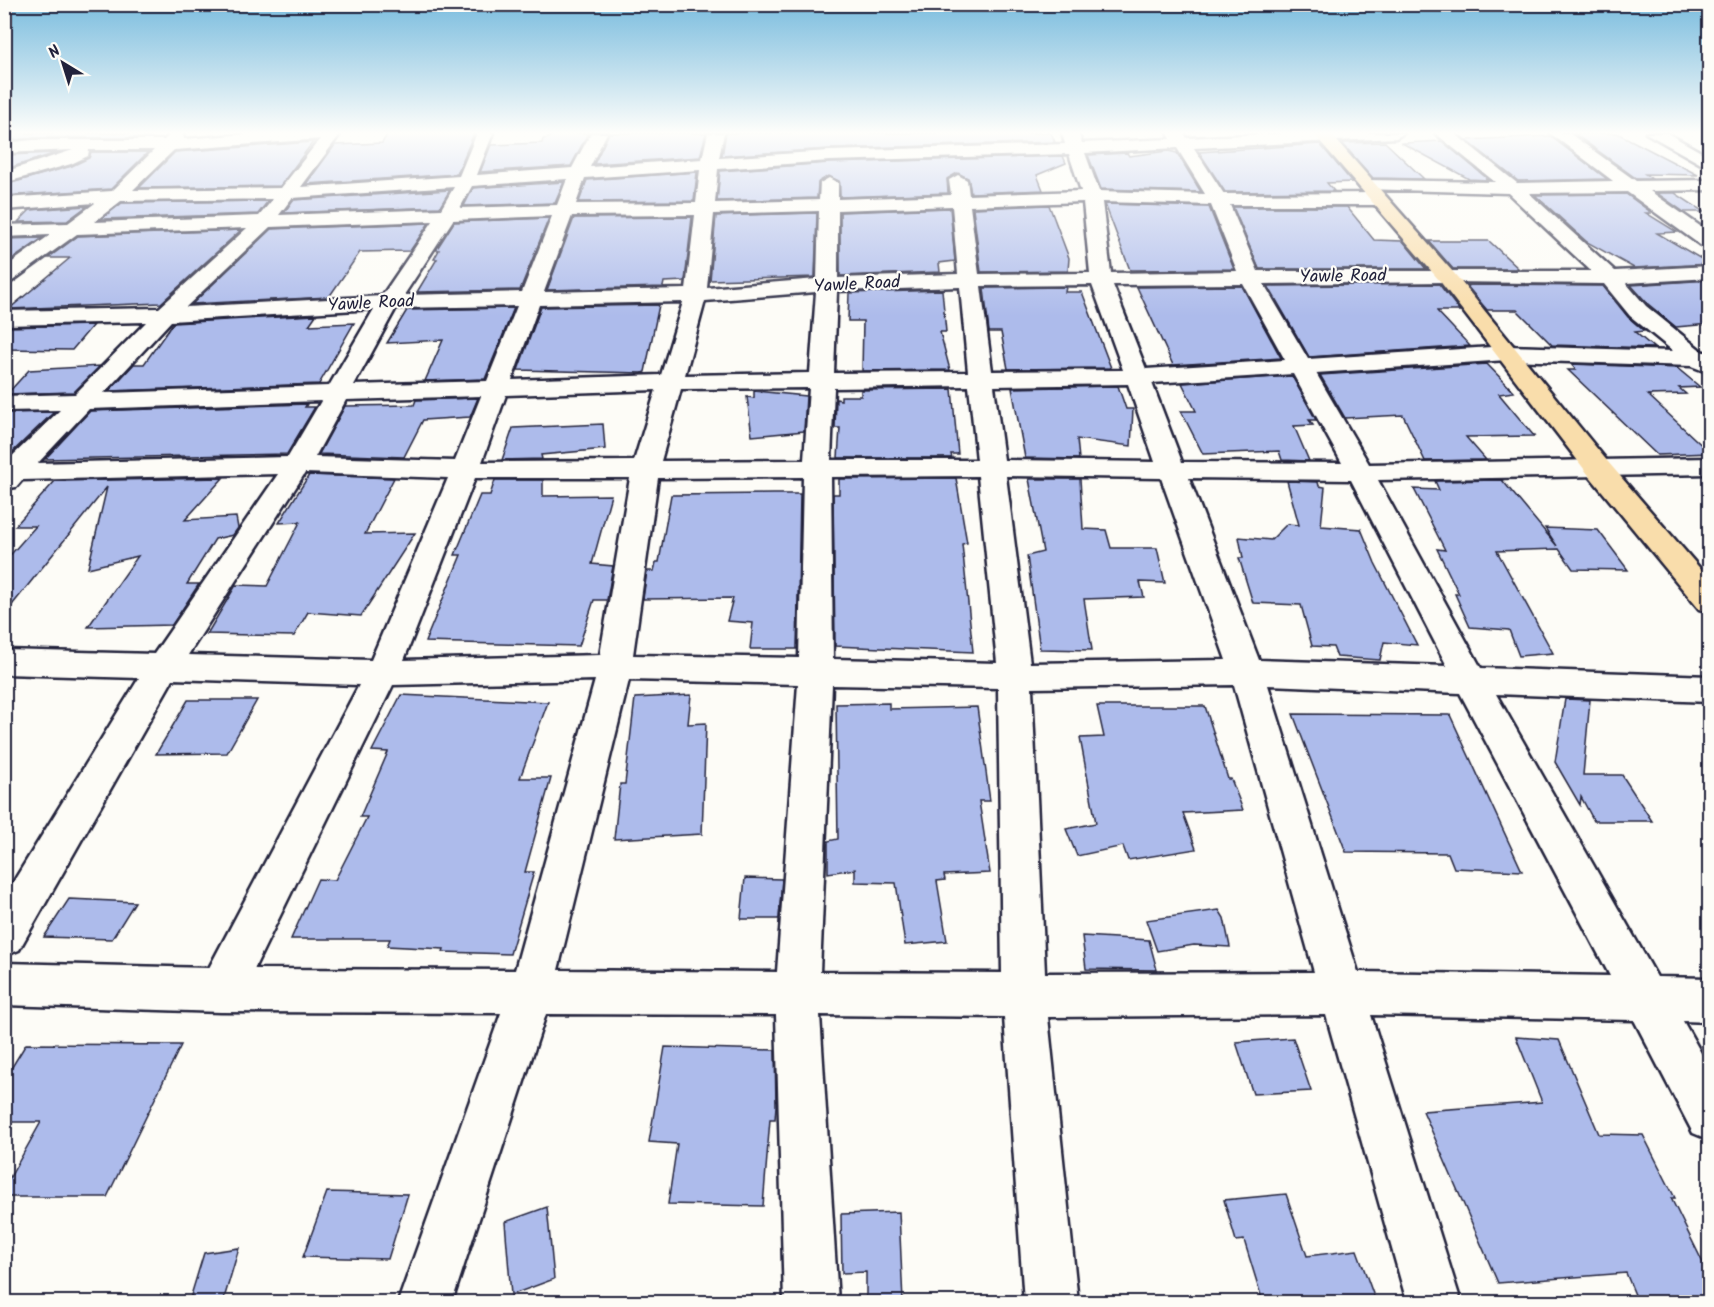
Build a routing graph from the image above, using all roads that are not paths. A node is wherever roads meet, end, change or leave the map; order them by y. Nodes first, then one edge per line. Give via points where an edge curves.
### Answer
1 (231, 194) edge
2 (286, 194) edge
3 (459, 194) edge
4 (571, 194) edge
5 (707, 194) edge
6 (829, 194) edge
7 (958, 194) edge
8 (1214, 194) edge
9 (1334, 194) edge
10 (1374, 194) edge
11 (1519, 194) edge
12 (1644, 194) edge
13 (117, 196) junction
14 (1092, 196) junction
15 (959, 200) junction
16 (1218, 200) junction
17 (4, 204) edge
18 (828, 204) junction
19 (705, 209) junction
20 (565, 210) junction
21 (447, 214) junction
22 (265, 221) junction
23 (78, 227) junction
24 (4, 231) edge
25 (1710, 243) edge
26 (1710, 272) edge
27 (1446, 276) junction
28 (1610, 278) junction
29 (4, 279) edge
30 (1251, 279) junction
31 (967, 280) junction
32 (1101, 280) junction
33 (827, 285) junction
34 (696, 295) junction
35 (530, 300) junction
36 (389, 302) junction
37 (165, 315) junction
38 (4, 318) edge
39 (1507, 353) junction
40 (1705, 362) edge
41 (1301, 366) junction
42 (981, 377) junction
43 (1140, 377) junction
44 (822, 381) junction
45 (671, 382) junction
46 (496, 388) junction
47 (337, 393) junction
48 (81, 402) junction
49 (4, 404) edge
50 (297, 465) junction
51 (1710, 466) edge
52 (990, 468) junction
53 (1598, 468) junction
54 (465, 470) junction
55 (645, 470) junction
56 (817, 470) junction
57 (1172, 470) junction
58 (1360, 472) junction
59 (8, 475) edge
60 (1710, 601) edge
61 (4, 662) edge
62 (163, 667) junction
63 (615, 667) junction
64 (816, 669) junction
65 (1247, 672) junction
66 (382, 673) junction
67 (1015, 676) junction
68 (1470, 679) junction
69 (1710, 689) edge
70 (4, 936) edge
71 (4, 984) edge
72 (221, 990) junction
73 (531, 991) junction
74 (797, 993) junction
75 (1344, 993) junction
76 (1024, 995) junction
77 (1648, 1000) junction
78 (1710, 1000) edge
79 (1710, 1116) edge
80 (425, 1302) edge
81 (811, 1302) edge
82 (1051, 1302) edge
83 (1434, 1302) edge

1 - 13 street
2 - 22 street
3 - 21 street
4 - 20 street
5 - 19 street
6 - 18 street
7 - 15 street
8 - 16 street
9 - 16 street
10 - 27 highway
11 - 28 street
12 - 25 street
13 - 17 street
13 - 23 street
14 - 15 street
14 - 16 street
14 - 32 street
15 - 18 street
15 - 31 street
16 - 30 street
18 - 19 street
18 - 33 street
19 - 20 street
19 - 34 street
20 - 21 street
20 - 35 street
21 - 22 street
21 - 36 street
22 - 23 street
22 - 37 street
23 - 24 street
23 - 29 street
26 - 28 street, Yawle Road
27 - 28 street, Yawle Road
27 - 30 street, Yawle Road
27 - 39 highway
28 - 40 street via 1638,310
30 - 32 street, Yawle Road
30 - 41 street
31 - 32 street, Yawle Road
31 - 33 street, Yawle Road
31 - 42 street
32 - 43 street
33 - 34 street, Yawle Road
33 - 44 street
34 - 35 street, Yawle Road
34 - 45 street
35 - 36 street, Yawle Road
35 - 46 street
36 - 37 street, Yawle Road
36 - 47 street
37 - 38 street, Yawle Road
37 - 48 street
39 - 40 street
39 - 41 street
39 - 53 highway
41 - 43 street
41 - 58 street
42 - 43 street
42 - 44 street
42 - 52 street
43 - 57 street
44 - 45 street
44 - 56 street
45 - 46 street
45 - 55 street
46 - 47 street
46 - 54 street
47 - 48 street
47 - 50 street
48 - 49 street
48 - 59 street
50 - 54 street
50 - 59 street
50 - 62 street
51 - 53 street
52 - 56 street
52 - 57 street
52 - 67 street
53 - 58 street
53 - 60 highway
54 - 55 street
54 - 66 street
55 - 56 street
55 - 63 street
56 - 64 street
57 - 58 street
57 - 65 street
58 - 68 street
61 - 62 street
62 - 66 street
62 - 70 street
63 - 64 street
63 - 66 street
63 - 73 street
64 - 67 street
64 - 74 street
65 - 67 street
65 - 68 street
65 - 75 street
66 - 72 street
67 - 76 street
68 - 69 street
68 - 77 street
71 - 72 street
72 - 73 street
73 - 74 street
73 - 80 street
74 - 76 street
74 - 81 street
75 - 76 street
75 - 77 street
75 - 83 street
76 - 82 street
77 - 78 street
77 - 79 street

